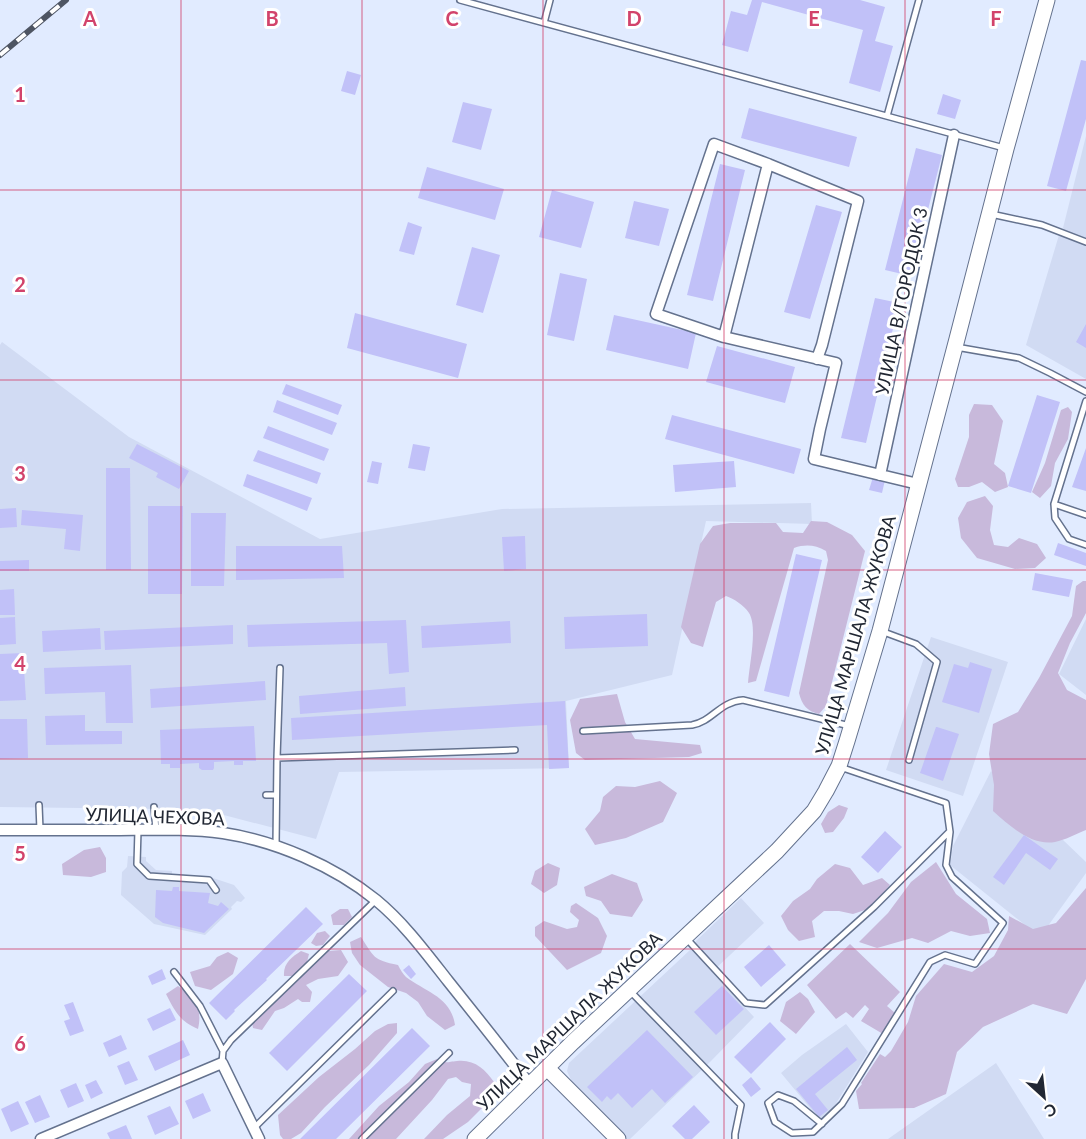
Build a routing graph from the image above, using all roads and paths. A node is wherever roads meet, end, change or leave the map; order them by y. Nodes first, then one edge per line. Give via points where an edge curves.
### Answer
1 (460, 0) edge
2 (550, 0) edge
3 (919, 0) edge
4 (1047, 0) edge
5 (544, 23) junction
6 (887, 116) junction
7 (954, 135) junction
8 (1006, 149) junction
9 (768, 164) junction
10 (989, 214) junction
11 (1086, 242) edge
12 (724, 337) junction
13 (955, 347) junction
14 (817, 359) junction
15 (1086, 392) edge
16 (1086, 401) edge
17 (880, 475) junction
18 (918, 484) junction
19 (1054, 504) junction
20 (1086, 515) edge
21 (1086, 545) edge
22 (880, 631) junction
23 (280, 668) dead end
24 (851, 727) junction
25 (583, 731) dead end
26 (515, 750) dead end
27 (277, 758) junction
28 (909, 760) dead end
29 (839, 766) junction
30 (266, 795) dead end
31 (275, 795) junction
32 (39, 806) dead end
33 (154, 807) dead end
34 (2, 827) edge
35 (40, 830) junction
36 (138, 830) junction
37 (156, 830) junction
38 (950, 832) junction
39 (276, 846) junction
40 (216, 890) dead end
41 (376, 900) junction
42 (685, 937) junction
43 (174, 972) dead end
44 (629, 990) junction
45 (393, 991) dead end
46 (223, 1051) junction
47 (449, 1053) dead end
48 (222, 1063) junction
49 (547, 1068) junction
50 (530, 1085) junction
51 (822, 1124) junction
52 (256, 1134) edge
53 (41, 1139) edge
54 (362, 1139) edge
55 (475, 1139) edge
56 (618, 1139) edge
57 (735, 1139) edge

1 - 5 lane
2 - 5 lane
3 - 6 lane
4 - 8 main road, УЛИЦА МАРШАЛА ЖУКОВА
5 - 6 lane
6 - 7 lane
7 - 8 lane
7 - 17 street, УЛИЦА В/ГОРОДОК 3
8 - 10 main road, УЛИЦА МАРШАЛА ЖУКОВА
9 - 12 street
9 - 12 street via 714,144 656,314
9 - 14 street via 858,201
10 - 11 lane via 1042,225
10 - 13 main road, УЛИЦА МАРШАЛА ЖУКОВА
12 - 14 street
13 - 15 lane via 1019,358
13 - 18 main road, УЛИЦА МАРШАЛА ЖУКОВА
14 - 17 street via 836,363 814,459
16 - 19 lane
17 - 18 street
18 - 22 main road, УЛИЦА МАРШАЛА ЖУКОВА
19 - 20 lane
19 - 21 lane via 1055,518 1069,539
22 - 24 main road, УЛИЦА МАРШАЛА ЖУКОВА
22 - 28 lane via 916,644 937,662
23 - 27 lane
24 - 25 lane via 743,700 729,703 705,721 692,725
24 - 29 main road, УЛИЦА МАРШАЛА ЖУКОВА
26 - 27 lane
27 - 31 lane
29 - 38 lane via 946,803
29 - 42 main road, УЛИЦА МАРШАЛА ЖУКОВА via 821,801 795,832
30 - 31 lane
31 - 39 lane
32 - 35 lane
33 - 37 lane
34 - 35 street, УЛИЦА ЧЕХОВА
35 - 36 street, УЛИЦА ЧЕХОВА
36 - 37 street, УЛИЦА ЧЕХОВА
36 - 40 lane via 137,864 149,876 209,880
37 - 39 street, УЛИЦА ЧЕХОВА via 221,833
38 - 42 lane via 874,908 765,1005 746,1003
38 - 51 lane via 946,865 952,877 1003,924 975,964 945,955 930,962 842,1104
39 - 41 street, УЛИЦА ЧЕХОВА via 332,871
41 - 46 lane
41 - 50 street, УЛИЦА ЧЕХОВА via 410,933
42 - 44 main road, УЛИЦА МАРШАЛА ЖУКОВА
43 - 46 lane via 200,1006
44 - 49 main road, УЛИЦА МАРШАЛА ЖУКОВА
44 - 57 lane via 741,1105
45 - 52 lane
46 - 48 lane
47 - 54 lane
48 - 52 street
48 - 53 street
49 - 50 main road, УЛИЦА МАРШАЛА ЖУКОВА
49 - 56 main road
50 - 55 main road, УЛИЦА МАРШАЛА ЖУКОВА
51 - 51 lane via 813,1132 792,1133 775,1122 768,1103 778,1095 794,1101

